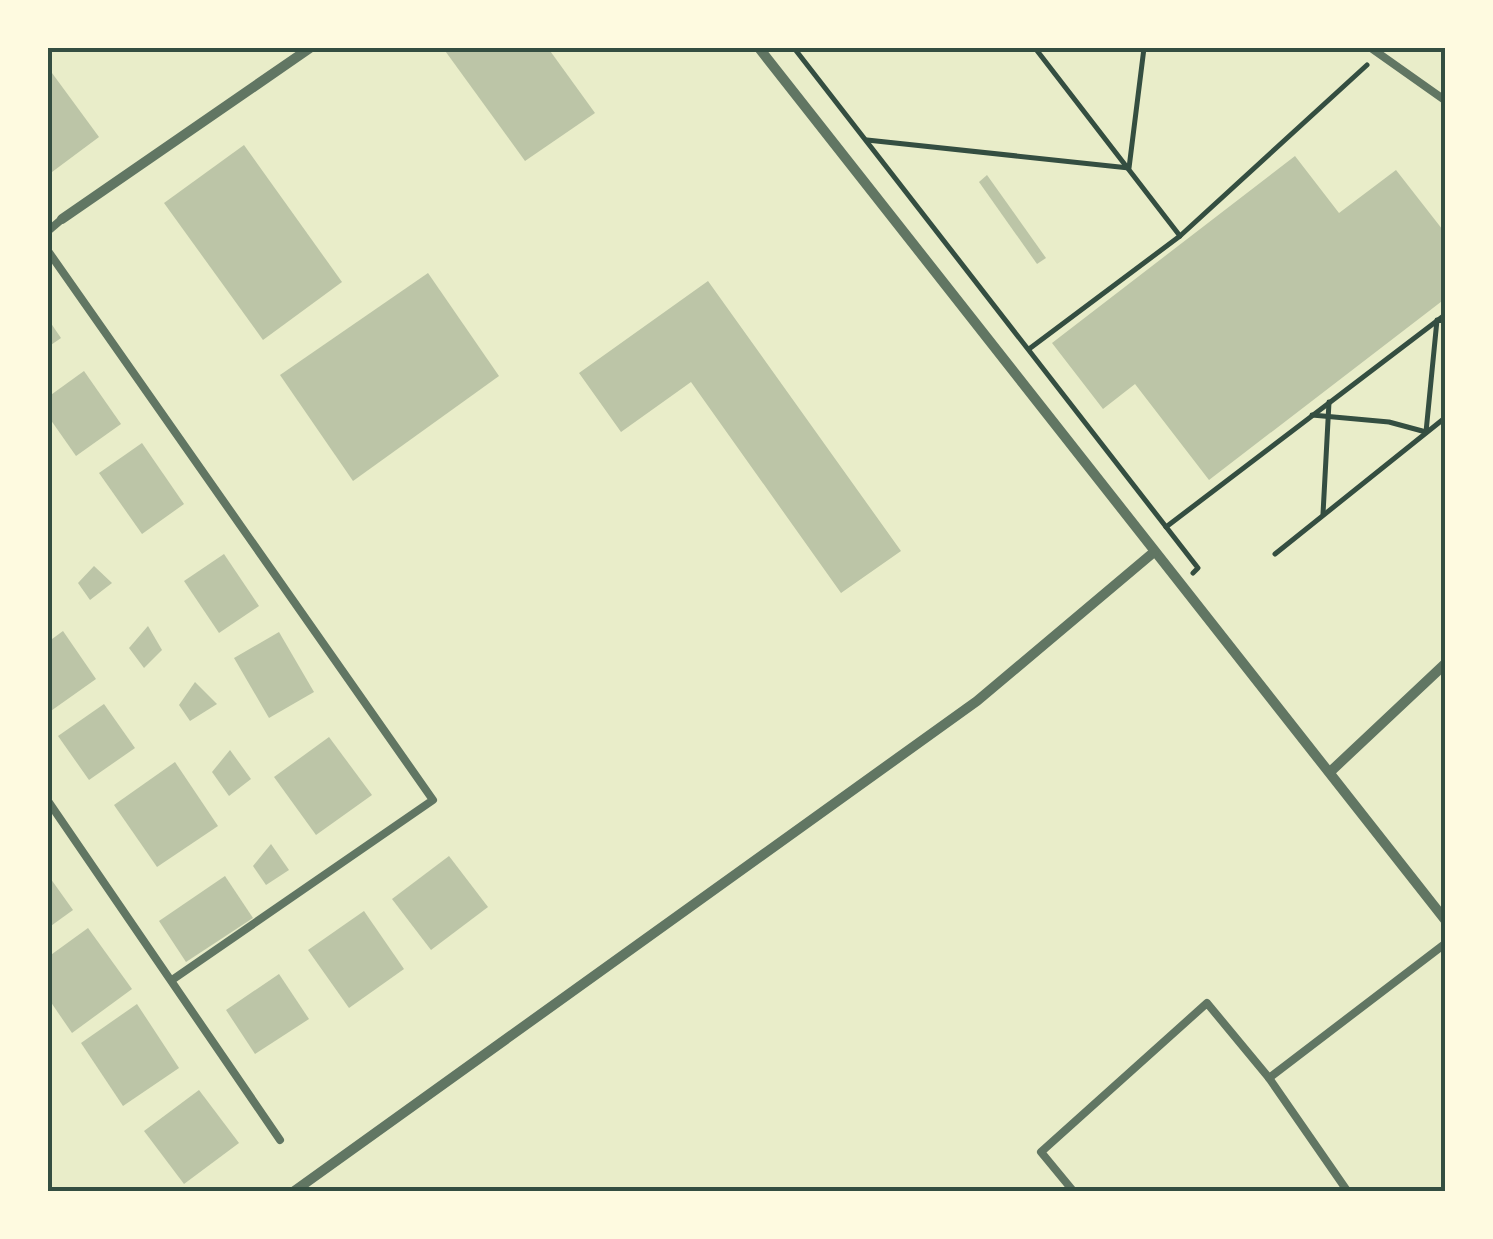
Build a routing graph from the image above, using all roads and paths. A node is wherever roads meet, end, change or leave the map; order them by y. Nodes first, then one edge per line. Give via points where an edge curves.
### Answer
1 (310, 48) edge
2 (759, 48) edge
3 (794, 48) edge
4 (1035, 48) edge
5 (1144, 48) edge
6 (1371, 48) edge
7 (1379, 54) junction
8 (1446, 102) edge
9 (867, 140) junction
10 (1129, 168) junction
11 (62, 219) joint
12 (48, 231) edge
13 (1180, 236) junction
14 (48, 251) edge
15 (1446, 314) edge
16 (1436, 320) junction
17 (1446, 322) edge
18 (1029, 348) junction
19 (1329, 402) junction
20 (1312, 415) junction
21 (1446, 417) edge
22 (1330, 420) junction
23 (1426, 432) junction
24 (1323, 514) junction
25 (1166, 526) junction
26 (1154, 552) junction
27 (1276, 554) dead end
28 (1198, 568) dead end
29 (1446, 663) edge
30 (1330, 772) junction
31 (48, 801) edge
32 (1446, 920) edge
33 (1446, 943) edge
34 (172, 980) junction
35 (1269, 1078) junction
36 (280, 1140) dead end
37 (293, 1192) edge
38 (1074, 1192) edge
39 (1348, 1192) edge

1 - 11 street
2 - 26 street
3 - 9 path
4 - 10 path
5 - 10 path
6 - 7 lane
7 - 8 lane
7 - 13 path
9 - 10 path
9 - 18 path
10 - 13 path
11 - 12 lane
13 - 18 path
14 - 34 lane via 432,800
15 - 16 path
16 - 17 path
16 - 19 path
16 - 23 path
18 - 25 path
19 - 20 path
19 - 22 path
20 - 22 path
20 - 25 path
21 - 23 path
22 - 23 path via 1388,422
22 - 24 path
23 - 24 path
24 - 27 path
25 - 26 path
25 - 28 path
26 - 30 street
26 - 37 street via 977,701
29 - 30 street
30 - 32 street
31 - 34 lane
33 - 35 lane
34 - 36 lane
35 - 38 lane via 1207,1002 1041,1152
35 - 39 lane

